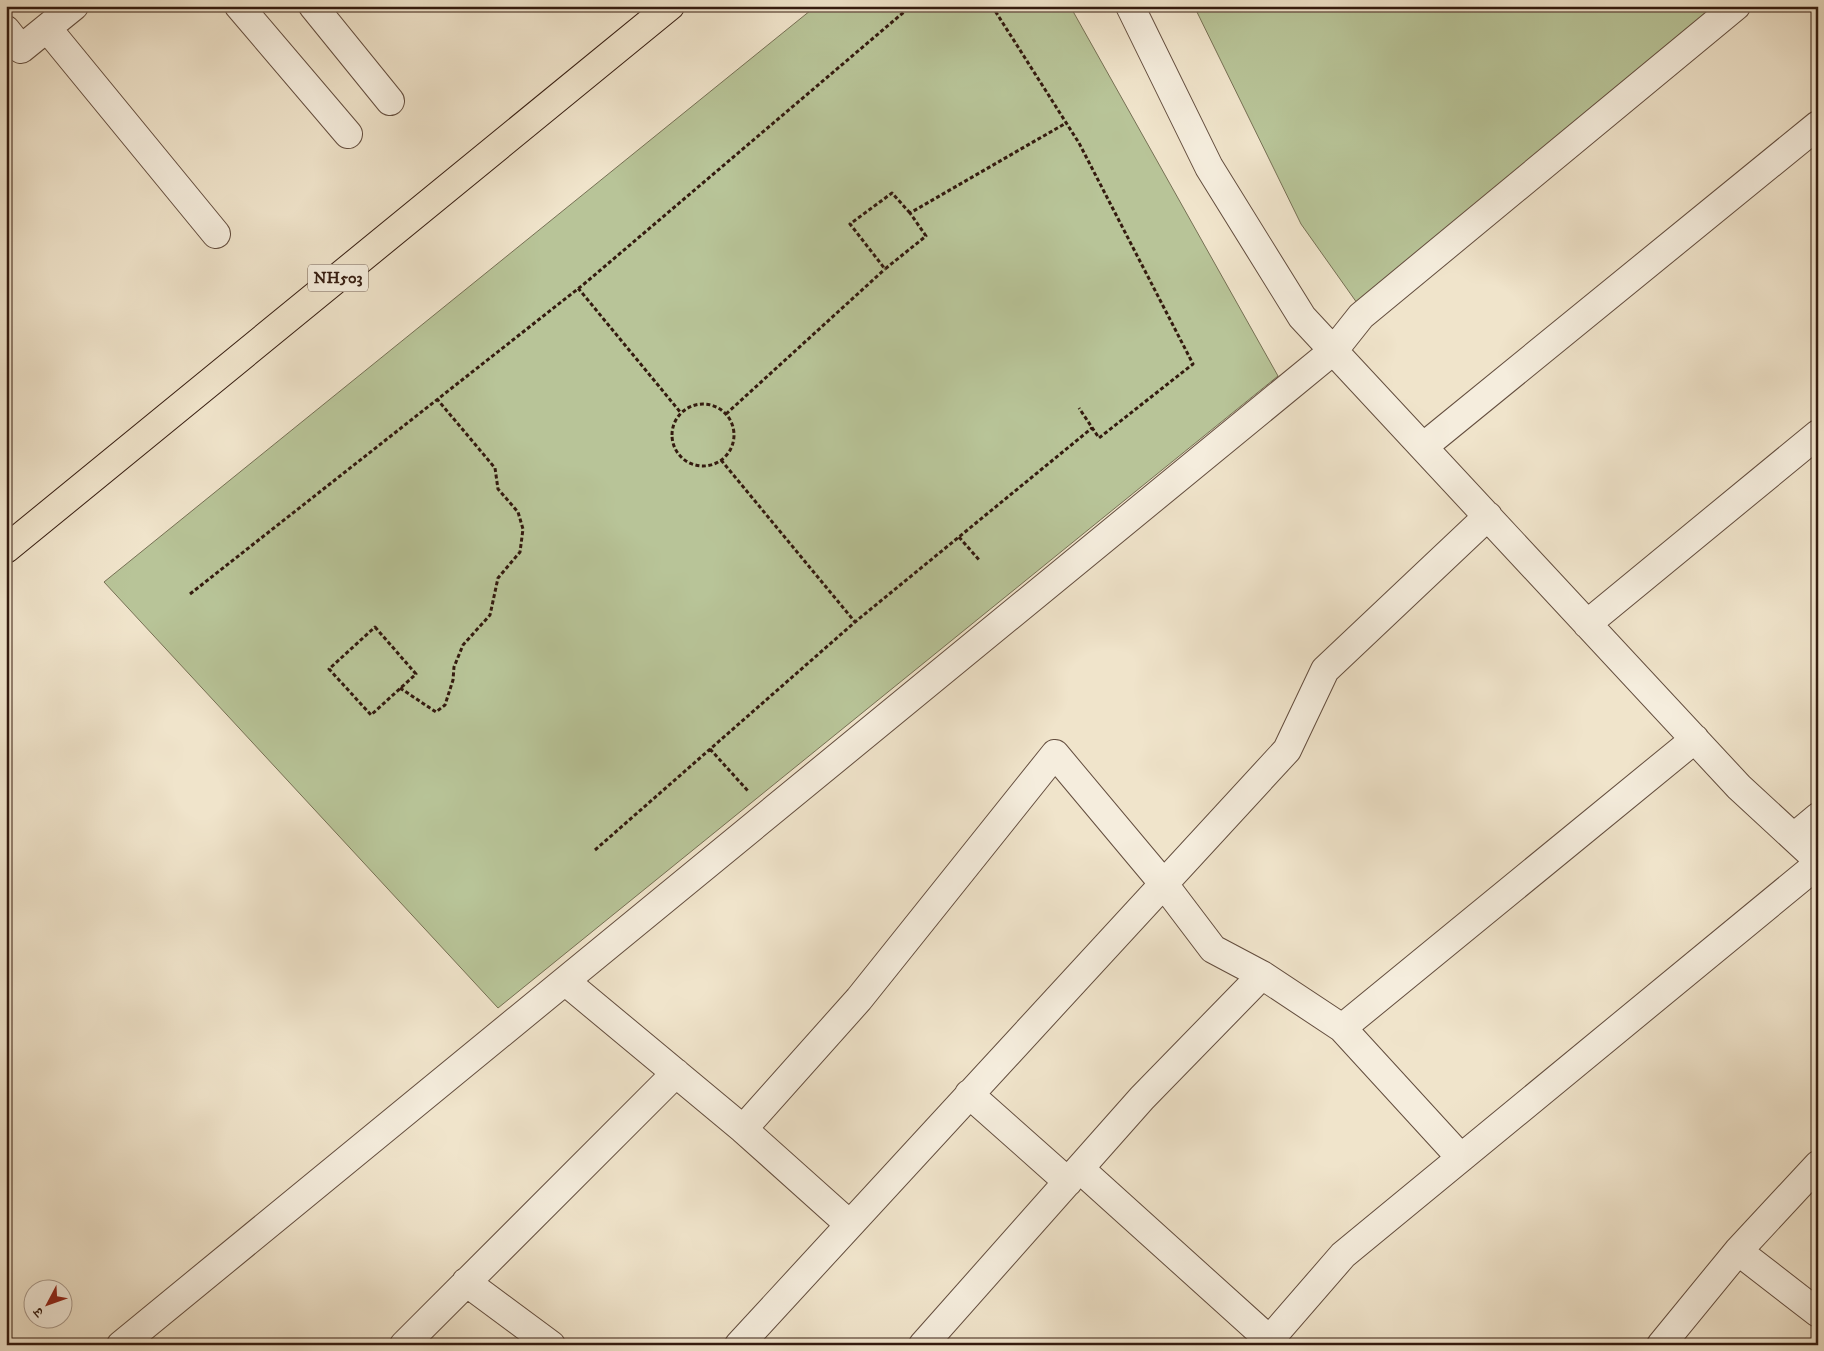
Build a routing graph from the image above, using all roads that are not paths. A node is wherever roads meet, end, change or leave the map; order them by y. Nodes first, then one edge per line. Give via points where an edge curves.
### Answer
1 (74, 6) edge
2 (239, 6) edge
3 (313, 6) edge
4 (670, 6) edge
5 (1130, 6) edge
6 (1736, 6) edge
7 (47, 28) junction
8 (6, 30) edge
9 (390, 101) dead end
10 (1818, 124) edge
11 (348, 134) dead end
12 (216, 234) dead end
13 (1334, 350) junction
14 (1818, 434) edge
15 (1424, 447) junction
16 (1488, 516) junction
17 (6, 549) edge
18 (1587, 624) junction
19 (1694, 739) junction
20 (1818, 817) edge
21 (1794, 837) junction
22 (1818, 860) edge
23 (1818, 864) edge
24 (1163, 883) junction
25 (1262, 975) junction
26 (565, 981) junction
27 (1342, 1028) junction
28 (676, 1073) junction
29 (969, 1094) junction
30 (743, 1129) junction
31 (1461, 1158) junction
32 (1818, 1165) edge
33 (1074, 1176) junction
34 (849, 1224) junction
35 (1738, 1251) junction
36 (466, 1282) junction
37 (1818, 1313) edge
38 (1270, 1343) edge
39 (121, 1345) edge
40 (404, 1345) edge
41 (551, 1345) edge
42 (739, 1345) edge
43 (924, 1345) edge
44 (1661, 1345) edge

1 - 7 street
2 - 11 street
3 - 9 street
4 - 17 highway, NH503
5 - 13 street via 1210,167 1302,316
6 - 13 street via 1361,316
7 - 8 street via 22,49
7 - 12 street
10 - 15 street
13 - 15 street
13 - 26 street
14 - 18 street
15 - 16 street
16 - 18 street
16 - 24 street via 1325,670 1287,750
18 - 19 street
19 - 21 street via 1738,787
19 - 27 street
20 - 21 street
21 - 22 street
23 - 31 street
24 - 25 street via 1213,949
24 - 29 street
24 - 30 street via 1055,754 859,999
25 - 27 street
25 - 33 street via 1142,1098
26 - 28 street
26 - 39 street
27 - 31 street
28 - 30 street
28 - 36 street
29 - 33 street
29 - 34 street
30 - 34 street
31 - 38 street via 1343,1255
32 - 35 street
33 - 38 street
33 - 43 street
34 - 42 street
35 - 37 street
35 - 44 street
36 - 40 street
36 - 41 street

